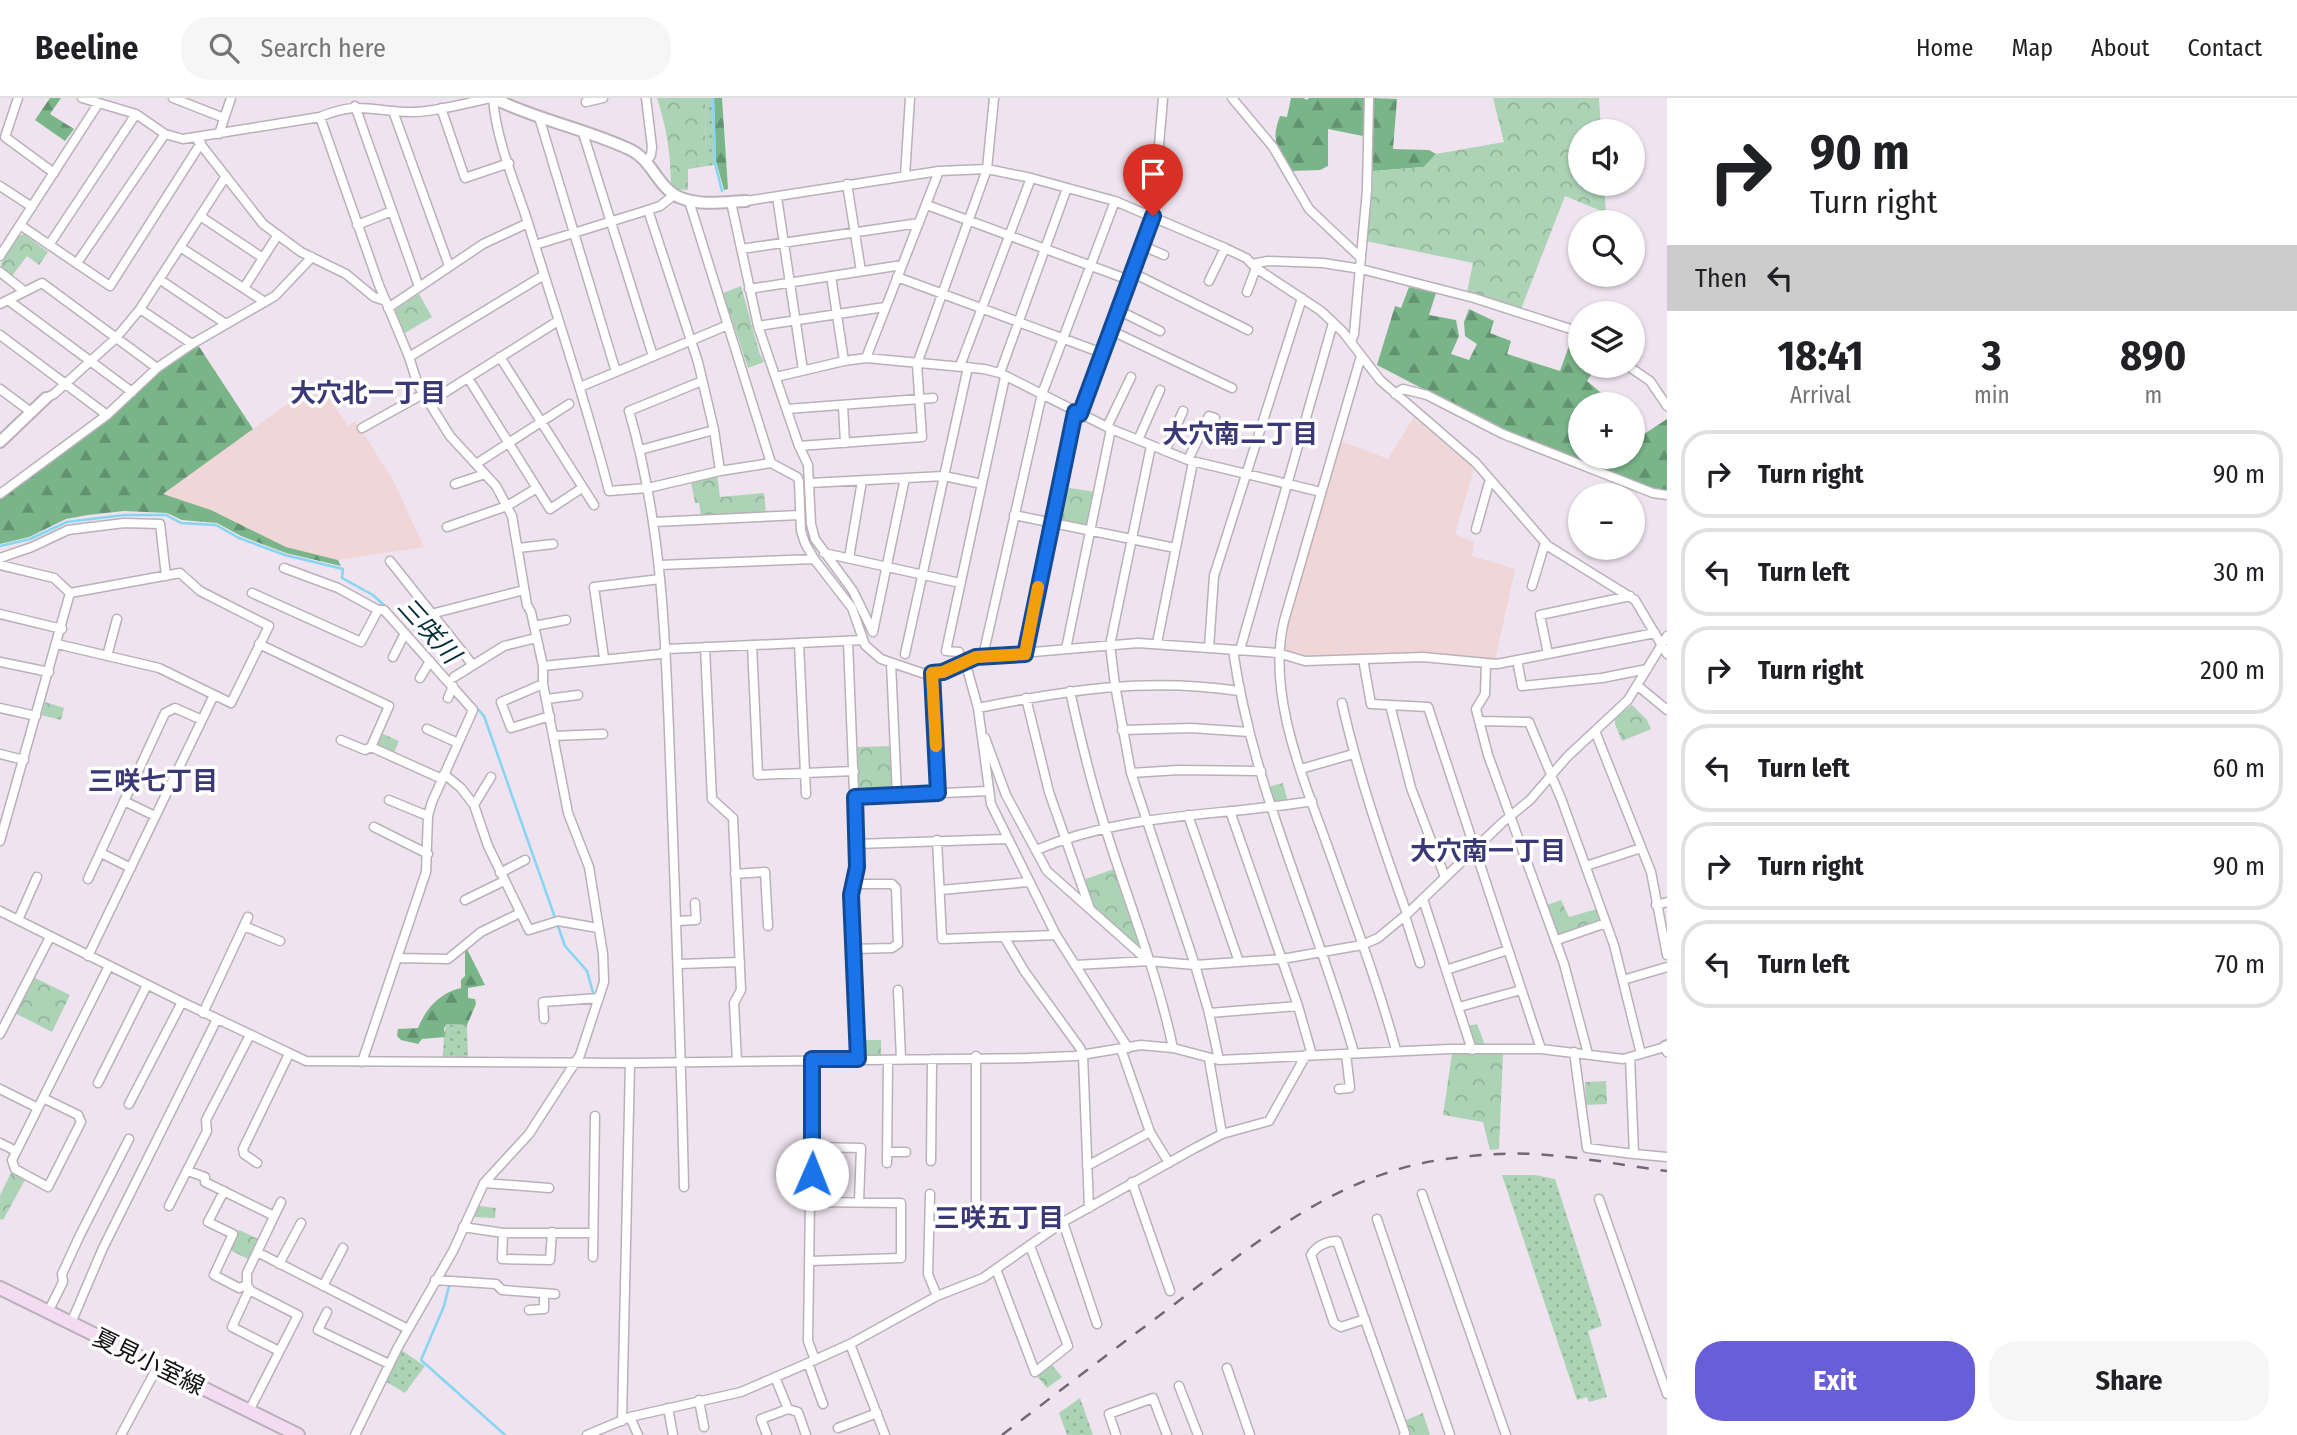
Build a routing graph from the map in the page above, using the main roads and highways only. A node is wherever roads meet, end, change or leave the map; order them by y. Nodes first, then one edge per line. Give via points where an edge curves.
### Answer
1 (0, 1288) edge
2 (274, 1430) edge
3 (298, 1435) edge

1 - 2 main road, 夏見小室線 via 249,1411
2 - 3 main road, 夏見小室線

